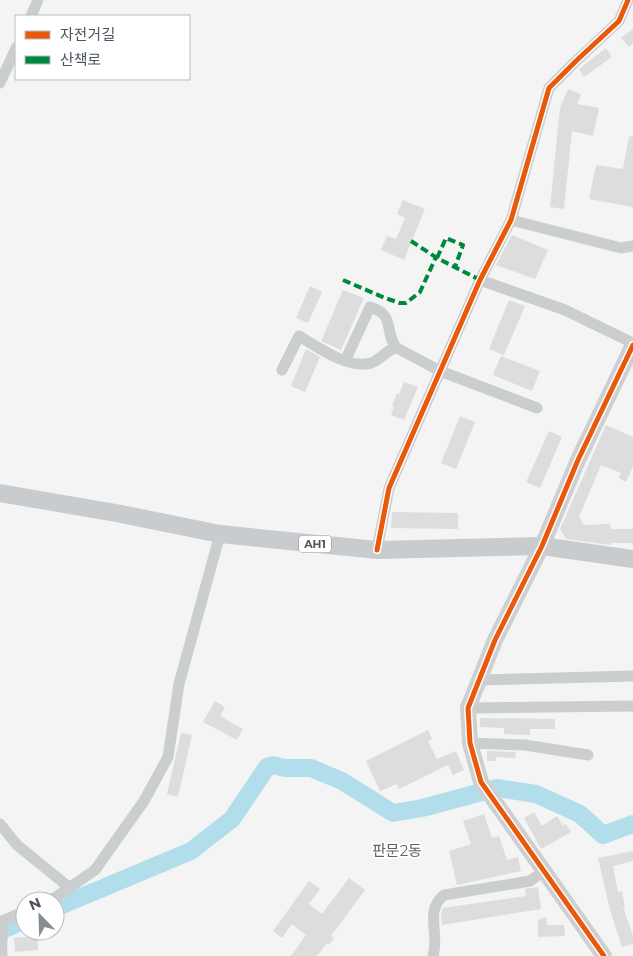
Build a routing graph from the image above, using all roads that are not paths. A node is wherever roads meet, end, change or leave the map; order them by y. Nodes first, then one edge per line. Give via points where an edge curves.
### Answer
1 (38, 0) edge
2 (628, 0) edge
3 (31, 15) edge
4 (15, 50) edge
5 (0, 83) edge
6 (511, 220) junction
7 (633, 246) edge
8 (480, 280) junction
9 (633, 344) edge
10 (397, 348) junction
11 (345, 361) junction
12 (282, 370) dead end
13 (440, 371) junction
14 (537, 408) dead end
15 (0, 493) edge
16 (220, 534) junction
17 (542, 546) junction
18 (377, 550) junction
19 (633, 559) edge
20 (633, 676) edge
21 (479, 680) junction
22 (633, 706) edge
23 (468, 708) junction
24 (470, 743) junction
25 (588, 755) dead end
26 (0, 824) edge
27 (544, 871) junction
28 (70, 888) junction
29 (65, 891) edge
30 (15, 918) edge
31 (2, 928) edge
32 (2, 956) edge
33 (433, 956) edge
34 (604, 956) edge

1 - 3 street
2 - 6 street via 618,22 549,88
4 - 5 street
6 - 7 street via 622,248
6 - 8 street
8 - 9 street via 565,310
8 - 13 street
9 - 17 street via 578,460
10 - 11 street via 363,365
10 - 11 street via 385,314 370,307
10 - 13 street
11 - 12 street via 299,336
13 - 14 street
13 - 18 street via 389,488
15 - 16 main road, AH1
16 - 18 main road, AH1
16 - 28 street via 179,684 168,757 144,801 95,870
17 - 18 main road, AH1
17 - 19 main road, AH1
17 - 21 street via 495,640
20 - 21 street
21 - 23 street
22 - 23 street
23 - 24 street
24 - 25 street via 525,745
24 - 27 street via 485,788
26 - 28 street via 18,846
27 - 33 street via 530,881 444,895 433,910 436,940
27 - 34 street
28 - 29 street
30 - 31 street
31 - 32 street

